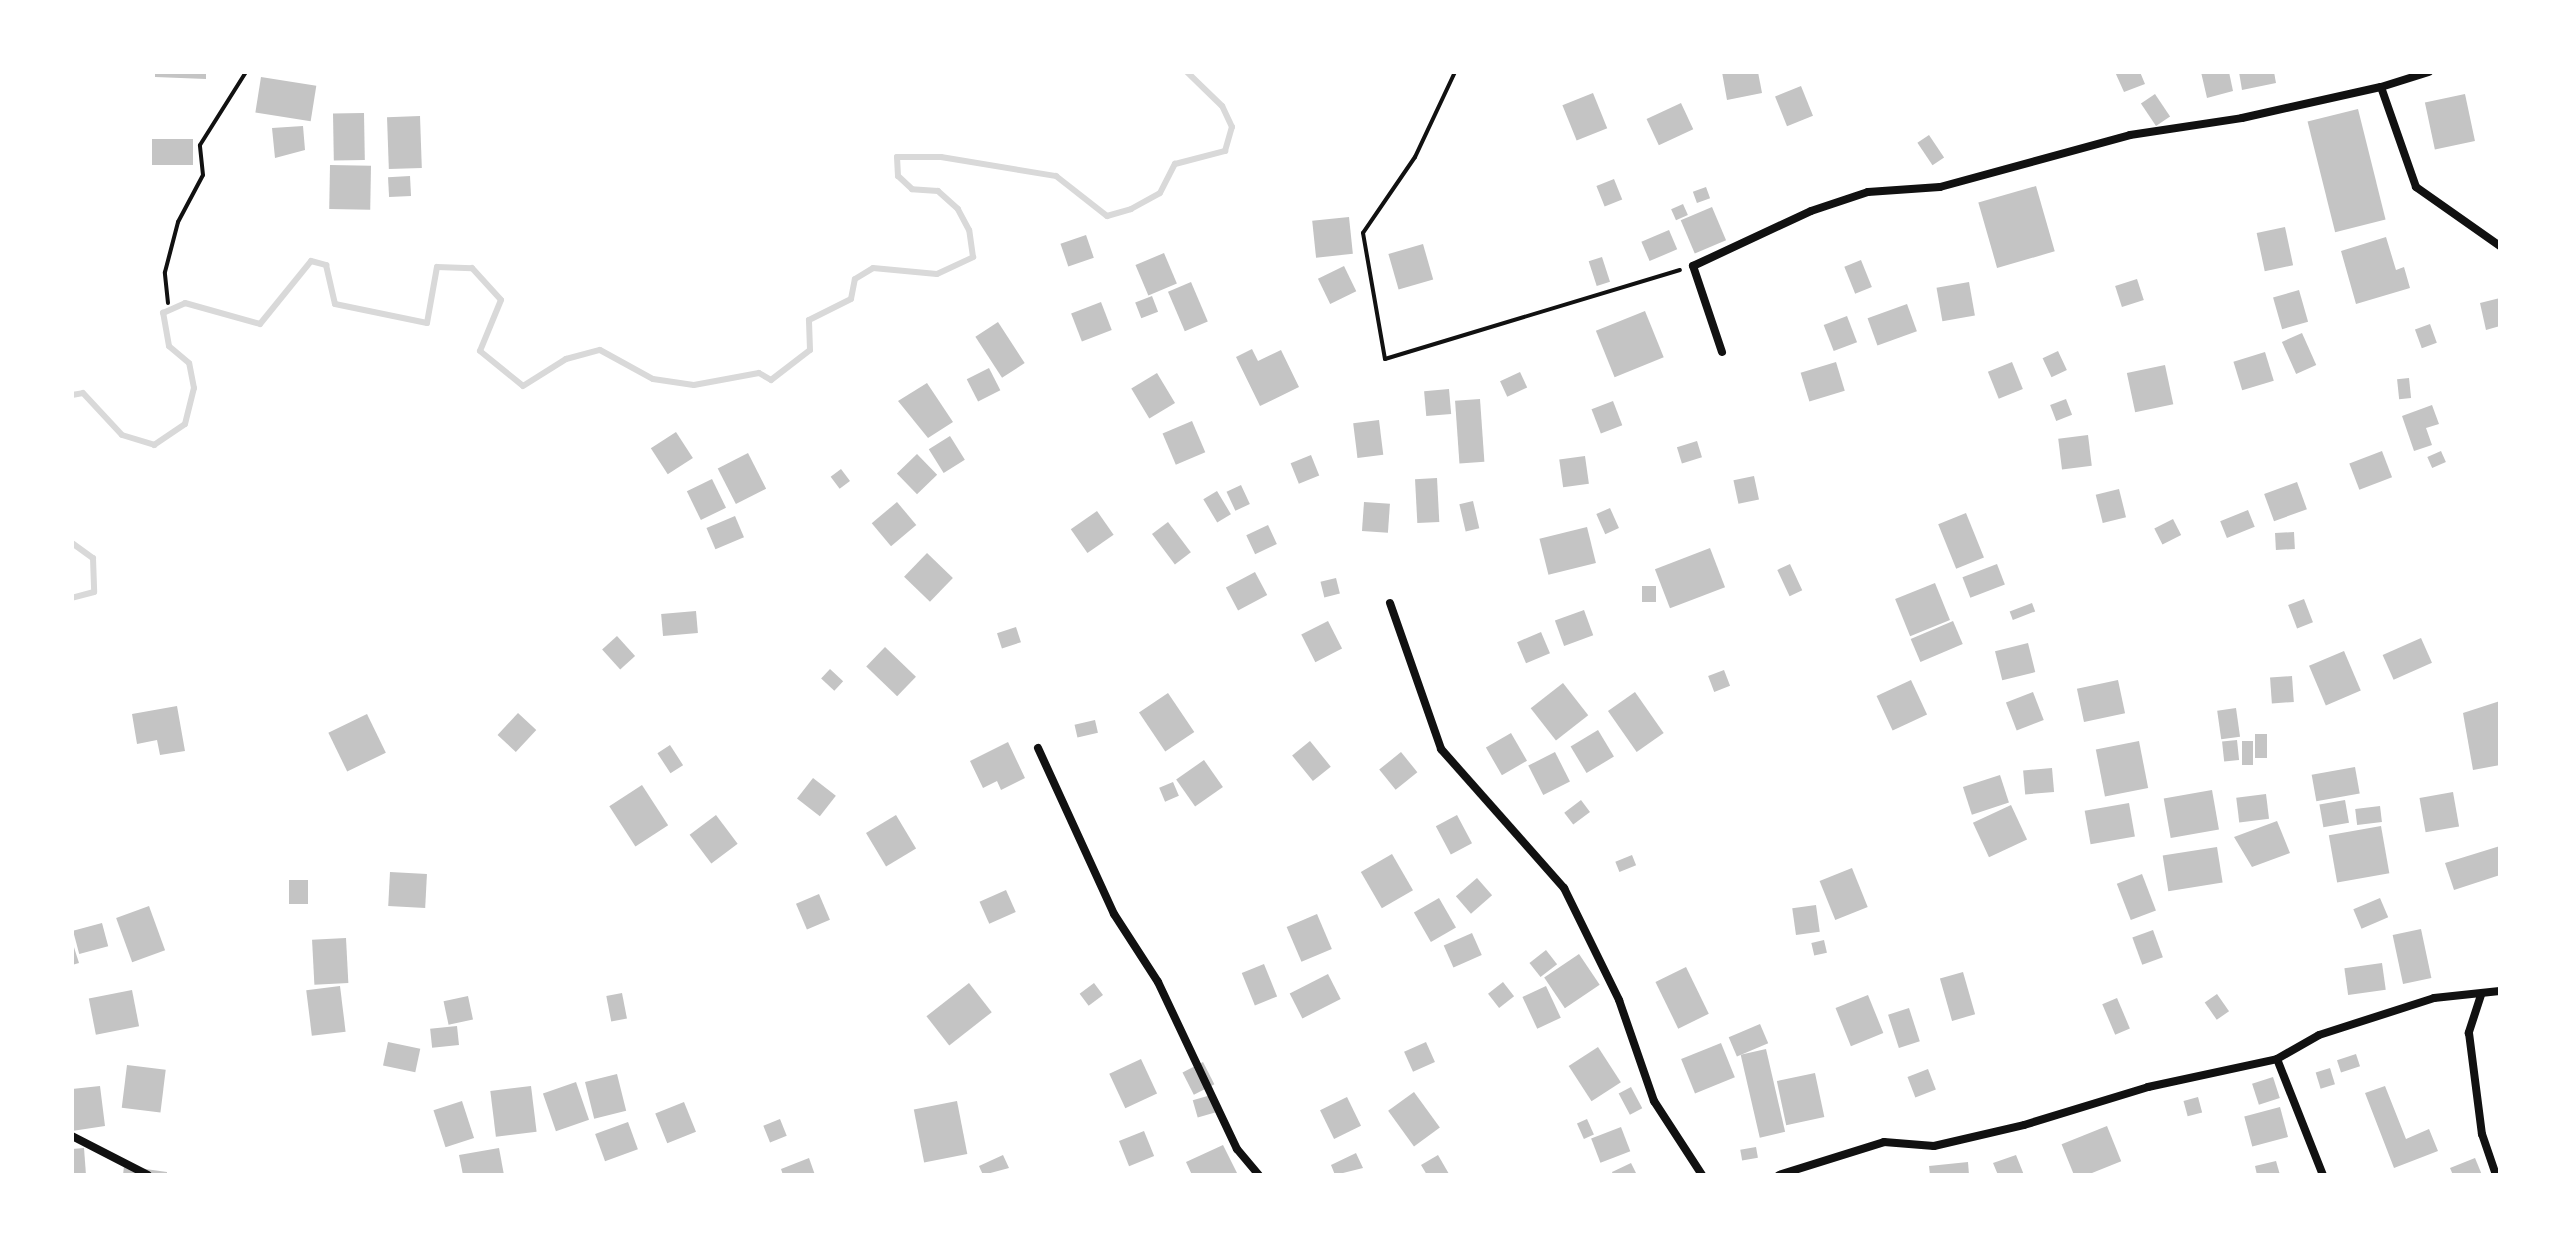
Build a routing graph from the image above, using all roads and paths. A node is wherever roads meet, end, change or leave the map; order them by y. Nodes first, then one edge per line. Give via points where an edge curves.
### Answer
1 (246, 72) edge
2 (1455, 72) edge
3 (2429, 72) edge
4 (2381, 87) junction
5 (2500, 246) edge
6 (1693, 266) junction
7 (168, 303) dead end
8 (1722, 352) dead end
9 (1390, 603) dead end
10 (1038, 748) dead end
11 (2500, 991) edge
12 (2481, 995) junction
13 (2277, 1059) junction
14 (72, 1136) edge
15 (148, 1175) edge
16 (1259, 1175) edge
17 (1702, 1175) edge
18 (1779, 1175) edge
19 (2323, 1175) edge
20 (2496, 1175) edge

1 - 7 path via 200,145 203,175 178,222 165,272
2 - 6 path via 1415,157 1363,233 1385,359
3 - 4 street
4 - 5 street via 2416,187
4 - 6 street via 2242,118 2130,135 1940,187 1868,192 1811,211
6 - 8 street
9 - 17 street via 1441,749 1564,888 1619,1000 1654,1101
10 - 16 street via 1114,914 1158,982 1237,1149
11 - 12 street
12 - 13 street via 2434,998 2319,1035
12 - 20 street via 2469,1033 2482,1134
13 - 18 street via 2148,1087 1934,1146 1884,1142
13 - 19 street
14 - 15 street

